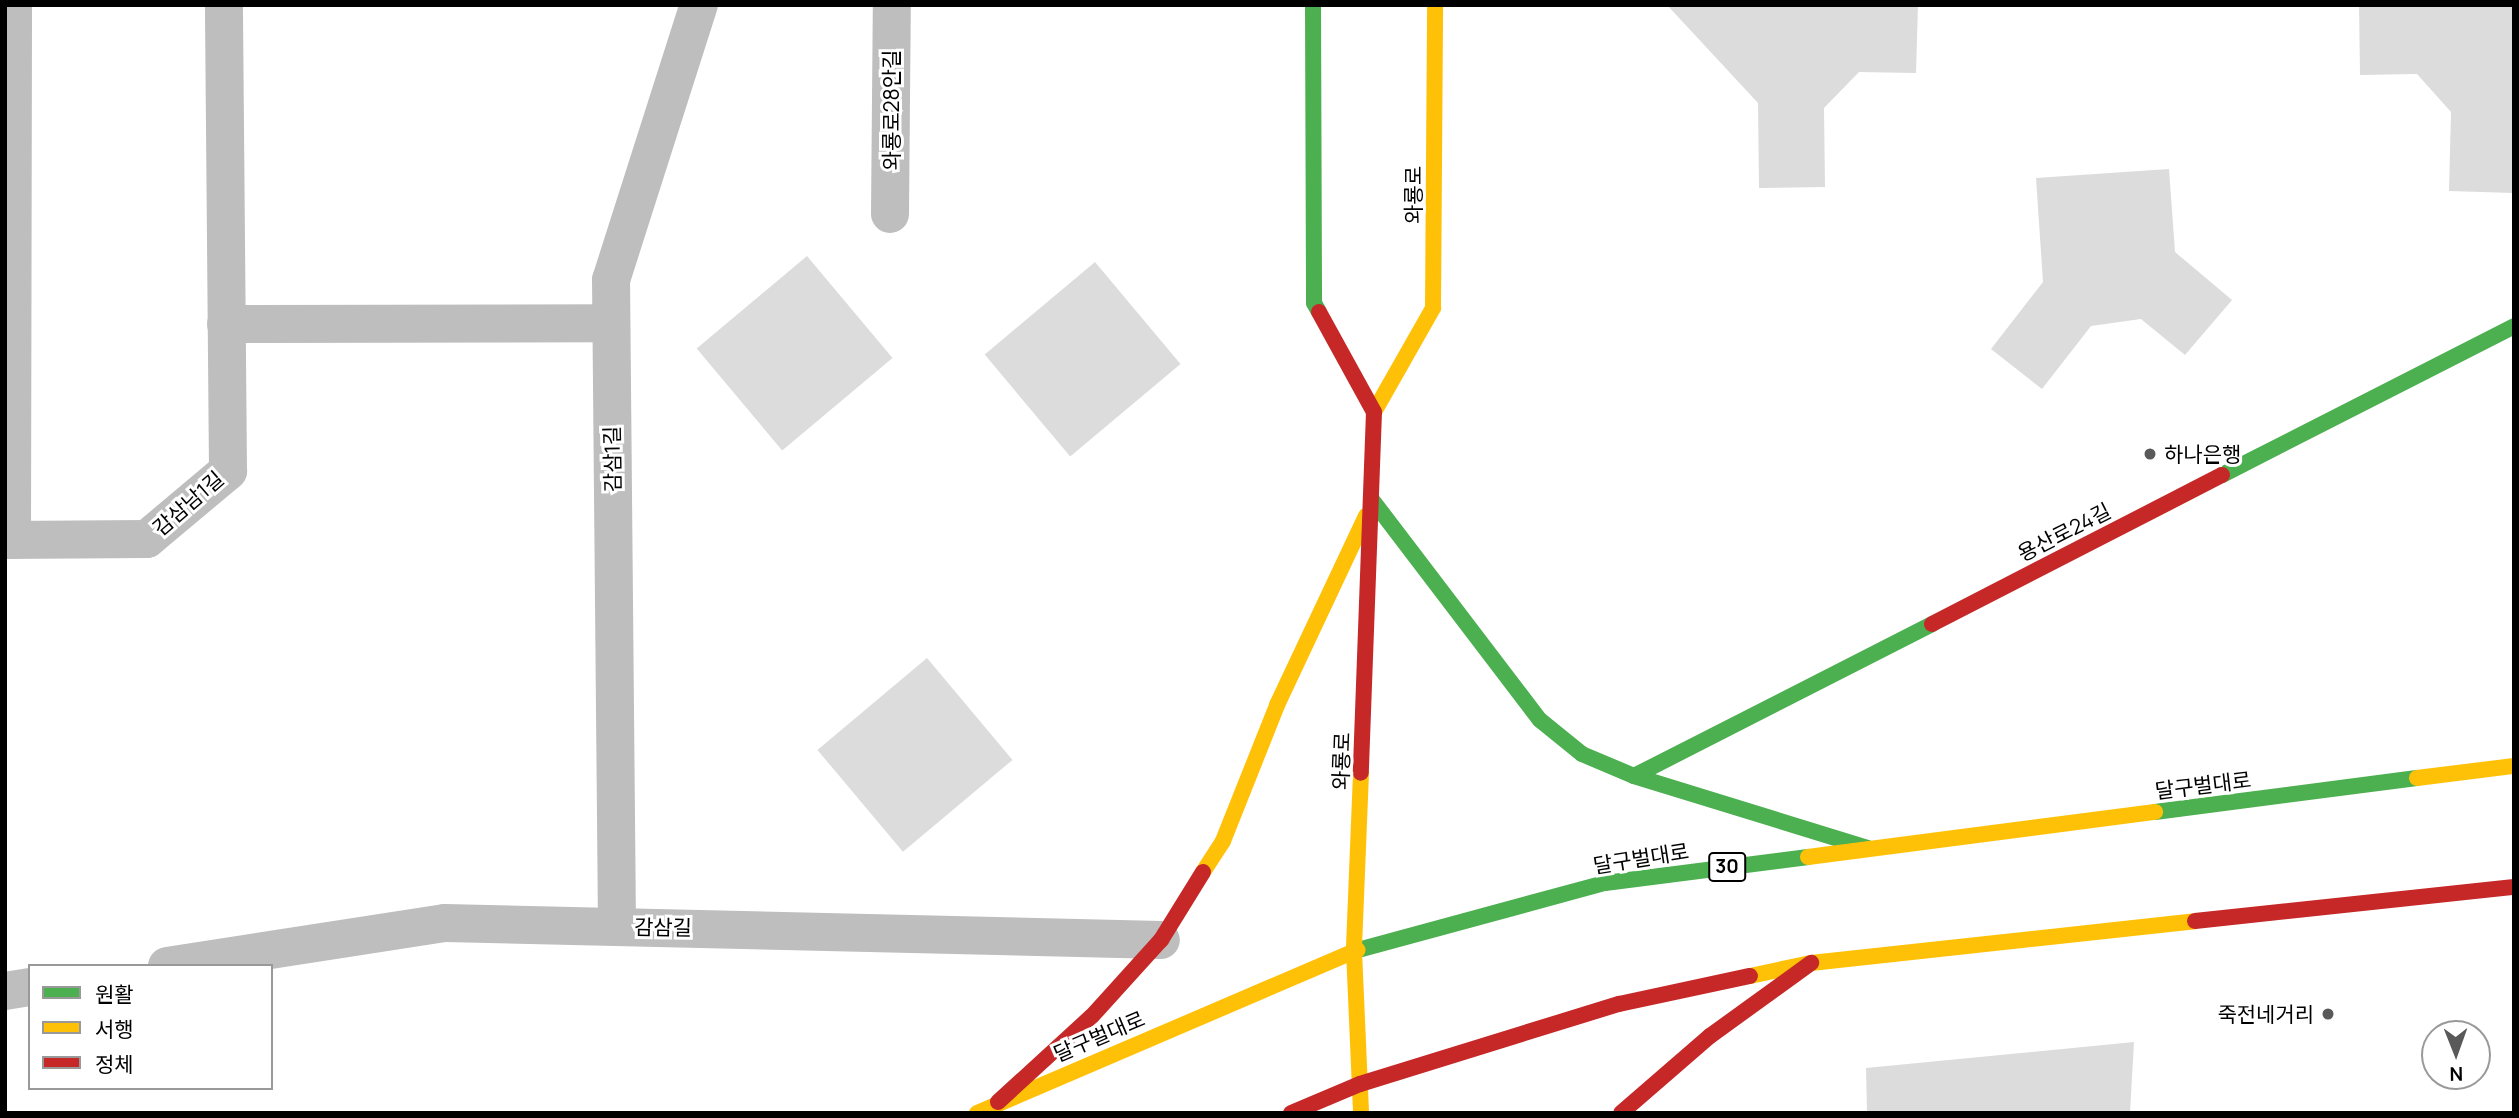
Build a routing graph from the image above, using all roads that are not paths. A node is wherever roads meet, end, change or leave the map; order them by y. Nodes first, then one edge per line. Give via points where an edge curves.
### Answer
1 (13, 5) edge
2 (224, 5) edge
3 (699, 5) edge
4 (892, 5) edge
5 (1313, 5) edge
6 (1435, 5) edge
7 (890, 214) dead end
8 (611, 323) junction
9 (226, 324) junction
10 (2514, 326) edge
11 (1374, 412) junction
12 (1373, 501) junction
13 (8, 540) edge
14 (2514, 766) edge
15 (1634, 776) junction
16 (1868, 848) junction
17 (2513, 892) edge
18 (617, 926) junction
19 (1161, 940) junction
20 (1354, 951) junction
21 (1811, 963) junction
22 (180, 964) edge
23 (28, 987) edge
24 (5, 990) edge
25 (1360, 1084) junction
26 (998, 1102) junction
27 (977, 1113) edge
28 (1290, 1113) edge
29 (1361, 1113) edge
30 (1621, 1113) edge

1 - 13 street
2 - 9 street, 감삼남1길
3 - 8 street, 감삼1길 via 611,280
4 - 7 street, 와룡로28안길
5 - 11 main road, 와룡로 via 1314,303
6 - 11 main road, 와룡로 via 1433,308
8 - 9 street
8 - 18 street, 감삼1길
9 - 13 street, 감삼남1길 via 228,471 147,539
10 - 15 main road, 용산로24길
11 - 12 main road, 와룡로
12 - 15 main road via 1540,720 1582,754
12 - 19 main road via 1277,705 1223,841
12 - 20 main road, 와룡로
14 - 16 main road, 달구벌대로 / 30
15 - 16 main road
16 - 20 main road, 달구벌대로 / 30 via 1605,883
17 - 21 main road
18 - 19 street, 감삼길
18 - 22 street, 감삼길 via 445,923
19 - 26 main road via 1092,1016
20 - 25 main road, 와룡로
20 - 26 main road, 달구벌대로 / 30
21 - 25 main road via 1619,1004
21 - 30 main road via 1710,1036
23 - 24 street
25 - 28 main road
25 - 29 main road, 와룡로
26 - 27 main road, 달구벌대로 / 30

